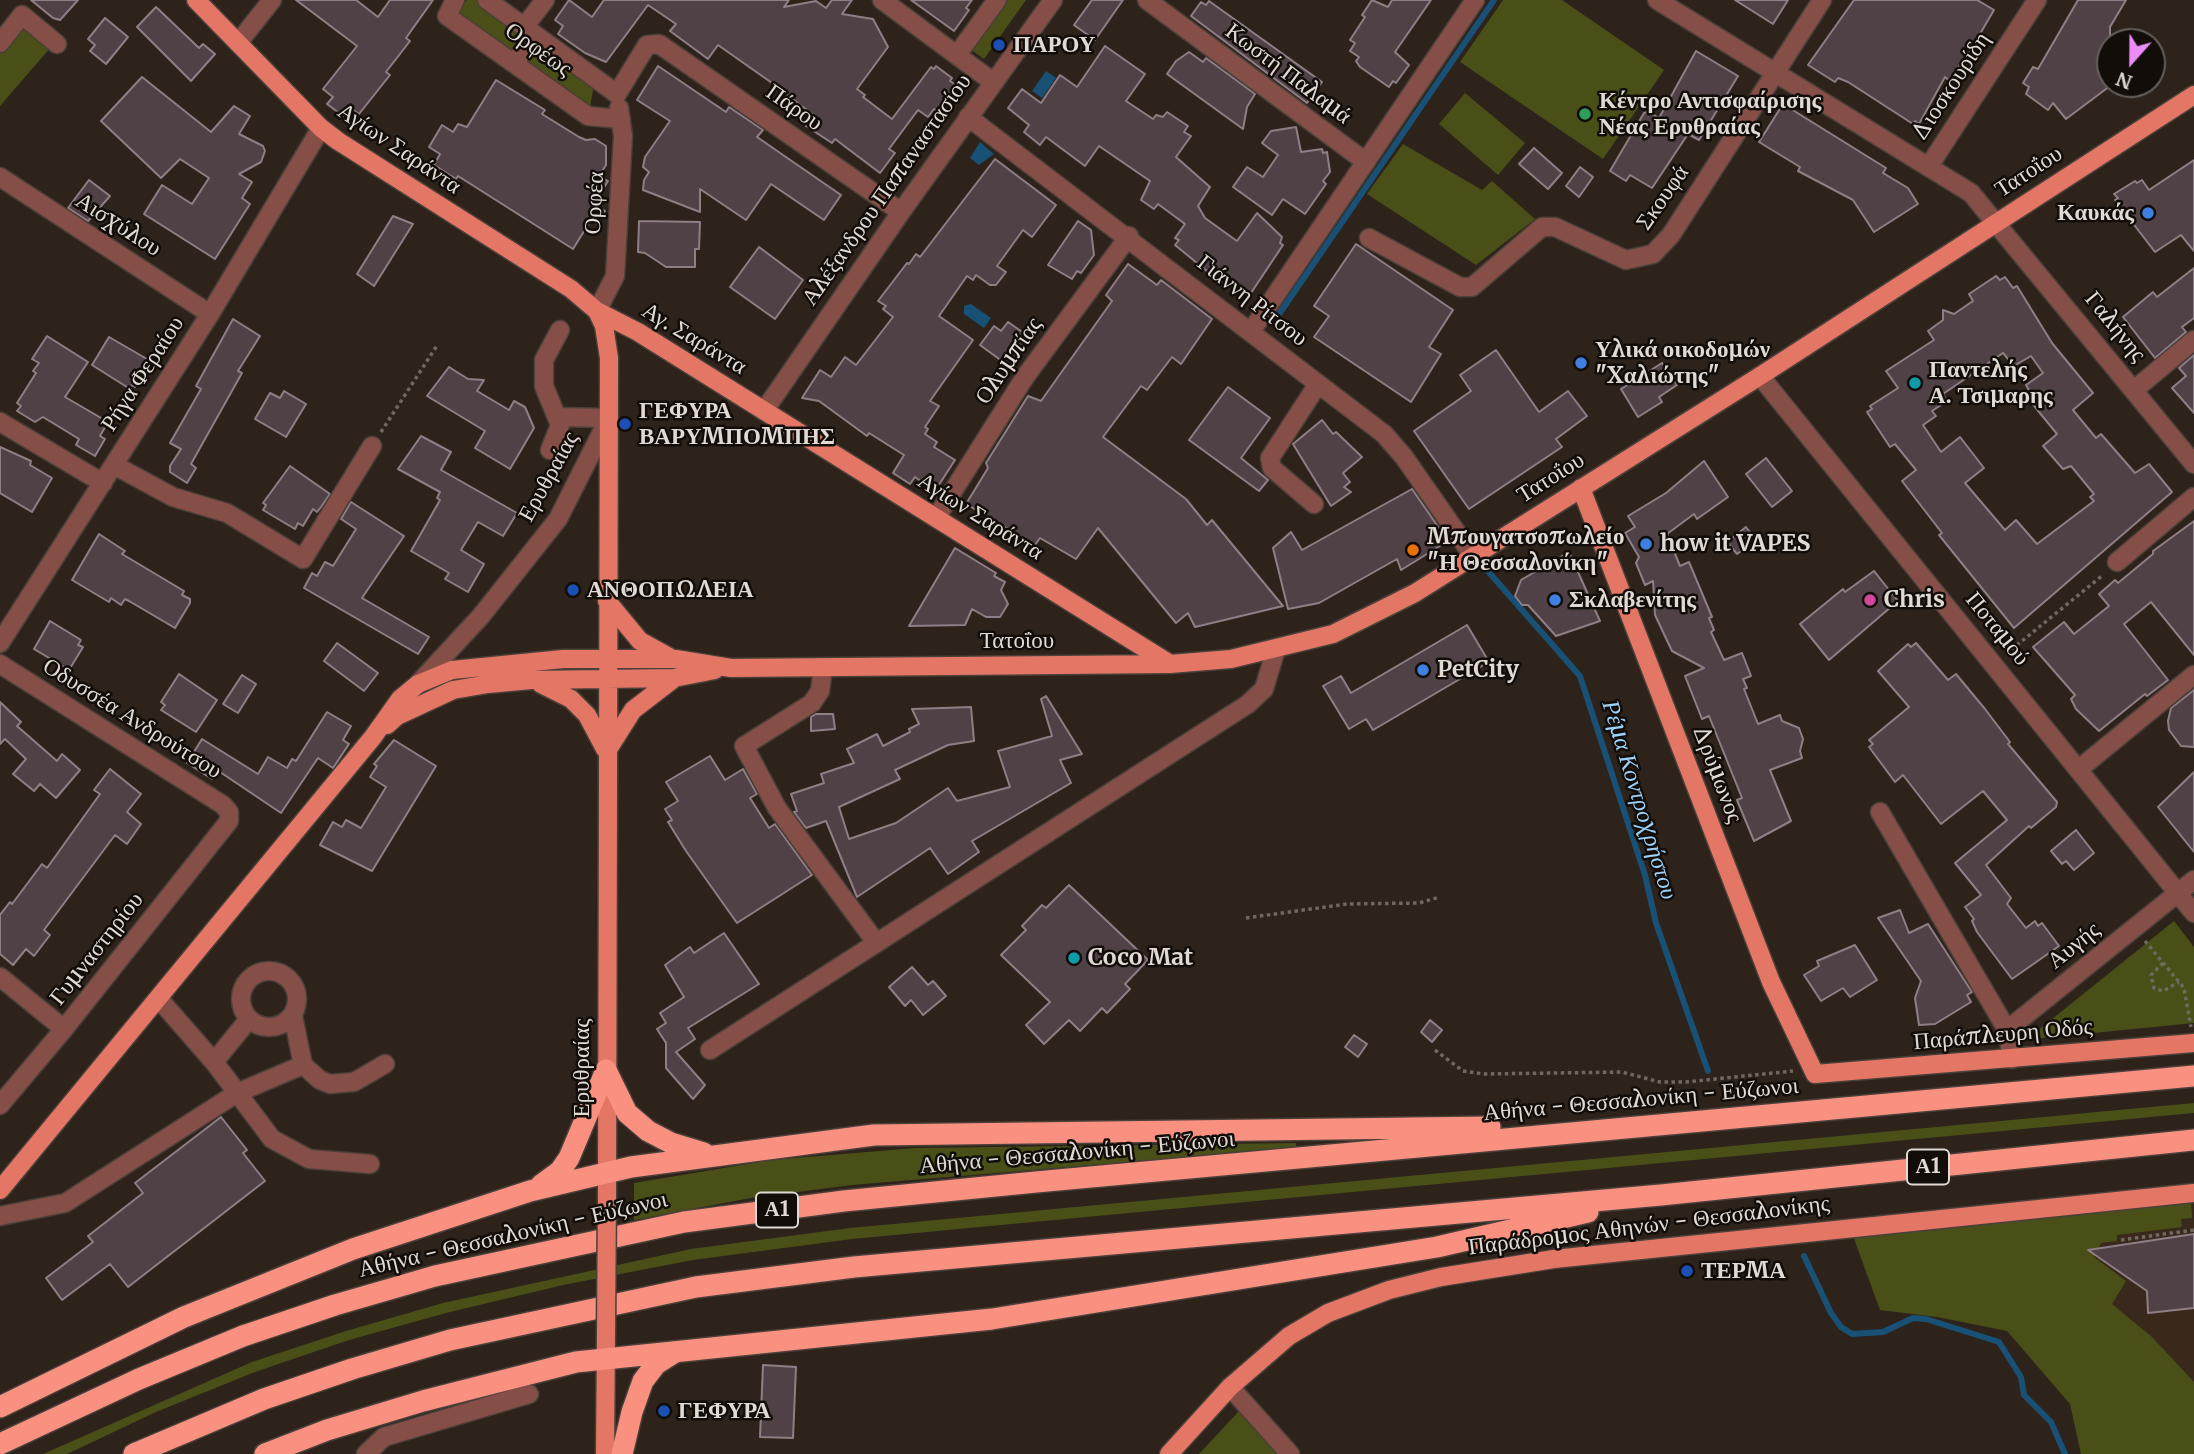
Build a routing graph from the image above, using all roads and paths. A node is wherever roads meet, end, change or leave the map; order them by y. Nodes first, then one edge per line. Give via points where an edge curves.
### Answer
1 (196, 0) edge
2 (272, 0) edge
3 (456, 0) edge
4 (487, 0) edge
5 (545, 0) edge
6 (882, 0) edge
7 (997, 0) edge
8 (1146, 0) edge
9 (1475, 0) edge
10 (1657, 0) edge
11 (1822, 0) edge
12 (2037, 0) edge
13 (1046, 3) edge
14 (529, 31) junction
15 (0, 43) edge
16 (238, 43) junction
17 (57, 44) dead end
18 (957, 55) junction
19 (514, 63) junction
20 (1776, 71) junction
21 (993, 82) junction
22 (617, 94) junction
23 (2194, 95) edge
24 (968, 117) junction
25 (621, 119) junction
26 (321, 128) junction
27 (1366, 162) junction
28 (1929, 166) junction
29 (0, 177) edge
30 (901, 212) junction
31 (1997, 222) junction
32 (1129, 236) junction
33 (1369, 238) dead end
34 (597, 311) junction
35 (210, 314) junction
36 (560, 330) dead end
37 (1252, 330) junction
38 (2194, 340) edge
39 (438, 344) dead end
40 (1760, 376) junction
41 (1318, 384) junction
42 (2134, 390) junction
43 (764, 411) junction
44 (559, 418) junction
45 (609, 418) junction
46 (0, 422) edge
47 (372, 446) joint
48 (550, 450) dead end
49 (2194, 464) edge
50 (114, 465) junction
51 (103, 483) junction
52 (1581, 488) junction
53 (2194, 498) edge
54 (1314, 504) dead end
55 (936, 518) junction
56 (1472, 556) junction
57 (2116, 562) joint
58 (607, 601) junction
59 (0, 643) edge
60 (1276, 649) junction
61 (607, 659) junction
62 (676, 659) junction
63 (0, 664) edge
64 (1170, 664) junction
65 (1994, 664) junction
66 (731, 668) junction
67 (823, 668) junction
68 (2194, 675) edge
69 (674, 678) junction
70 (531, 680) junction
71 (607, 681) junction
72 (418, 684) junction
73 (373, 737) junction
74 (607, 754) junction
75 (2079, 769) junction
76 (1880, 812) dead end
77 (229, 821) joint
78 (2194, 880) edge
79 (2179, 893) junction
80 (1440, 897) dead end
81 (2194, 913) edge
82 (1246, 918) dead end
83 (2134, 929) junction
84 (875, 941) junction
85 (2163, 963) junction
86 (0, 977) edge
87 (2179, 982) junction
88 (159, 999) junction
89 (293, 1016) junction
90 (249, 1019) junction
91 (64, 1029) junction
92 (2007, 1030) junction
93 (2193, 1043) edge
94 (710, 1050) dead end
95 (1435, 1051) dead end
96 (2012, 1059) junction
97 (214, 1062) junction
98 (384, 1063) dead end
99 (303, 1065) junction
100 (606, 1070) junction
101 (1814, 1071) junction
102 (2194, 1076) edge
103 (237, 1093) junction
104 (0, 1105) edge
105 (1590, 1131) junction
106 (2194, 1140) edge
107 (713, 1155) junction
108 (370, 1164) dead end
109 (607, 1172) junction
110 (0, 1191) edge
111 (530, 1191) junction
112 (2194, 1193) edge
113 (1661, 1195) junction
114 (0, 1216) edge
115 (2194, 1230) edge
116 (2120, 1240) dead end
117 (678, 1350) junction
118 (606, 1357) junction
119 (1230, 1387) junction
120 (529, 1394) dead end
121 (0, 1407) edge
122 (0, 1444) edge
123 (134, 1454) edge
124 (265, 1454) edge
125 (366, 1454) edge
126 (605, 1454) edge
127 (622, 1454) edge
128 (1170, 1454) edge
129 (1290, 1454) edge

1 - 16 main road, Αγίων Σαράντα
2 - 16 street
3 - 19 street, Ορφέως via 447,16
4 - 14 street, Ορφέως
5 - 14 street
6 - 18 street
7 - 18 street
8 - 27 street, Κωστή Παλαμά
9 - 27 street
10 - 20 street, Γαλήνης
11 - 20 street, Σκουφά
12 - 28 street, Διοσκουρίδη
13 - 21 street, Αλέξανδρου Παπαναστασίου
14 - 19 street
14 - 22 street, Ορφέως
15 - 17 street via 23,15
16 - 26 main road, Αγίων Σαράντα
18 - 21 street
19 - 25 street, Ορφέως via 588,116
20 - 28 street, Γαλήνης
20 - 33 street, Σκουφά via 1671,235 1653,254 1626,260 1555,227 1542,227 1472,287 1460,287
21 - 24 street, Αλέξανδρου Παπαναστασίου
22 - 25 street, Ορφέα
22 - 30 street, Πάρου via 648,45 659,44
23 - 31 main road, Τατοΐου
24 - 30 street, Αλέξανδρου Παπαναστασίου
24 - 32 street, Γιάννη Ρίτσου
25 - 34 street, Ορφέα via 615,276
26 - 34 main road, Αγίων Σαράντα via 571,289
26 - 35 street, Ρήγα Φεραίου
27 - 37 street
28 - 31 street, Γαλήνης via 1970,193
29 - 35 street, Αισχύλου
30 - 43 street, Αλέξανδρου Παπαναστασίου
31 - 40 main road, Τατοΐου
31 - 42 street, Γαλήνης
32 - 37 street, Γιάννη Ρίτσου
32 - 55 street, Ολυμπίας via 1025,377
34 - 43 main road, Αγ. Σαράντα
34 - 45 main road, Ερυθραίας via 608,341
35 - 50 street, Ρήγα Φεραίου
36 - 44 street via 543,371 544,386
37 - 41 street, Γιάννη Ρίτσου
38 - 42 street
39 - 47 path
40 - 52 main road, Τατοΐου
40 - 65 street, Ποταμού
41 - 54 street via 1270,458 1272,468
41 - 56 street, Γιάννη Ρίτσου via 1395,444
42 - 49 street, Γαλήνης
43 - 55 main road, Αγίων Σαράντα
44 - 45 street
44 - 48 street via 561,425
45 - 58 main road, Ερυθραίας
45 - 72 street, Ερυθραίας via 558,519 481,616
46 - 51 street
47 - 50 street via 303,559 227,513 173,497
50 - 51 street, Ρήγα Φεραίου
51 - 59 street, Ρήγα Φεραίου
52 - 56 main road, Τατοΐου
52 - 101 main road, Δρύμωνος via 1771,982
53 - 57 street
55 - 64 main road, Αγίων Σαράντα
56 - 60 main road, Τατοΐου via 1362,622
57 - 65 path
58 - 61 main road, Ερυθραίας
58 - 62 main road via 640,641
60 - 64 main road, Τατοΐου via 1231,659
60 - 84 street via 1264,689 1248,704
61 - 62 main road, Τατοΐου
61 - 71 main road, Ερυθραίας
61 - 72 main road, Ερυθραίας via 489,664 452,670
62 - 66 main road, Τατοΐου
63 - 77 street, Οδυσσέα Ανδρούτσου via 223,806
64 - 67 main road, Τατοΐου
65 - 75 street, Ποταμού
66 - 67 main road, Τατοΐου
66 - 69 main road, Τατοΐου
67 - 84 street via 820,691 812,703 744,746 777,808
68 - 75 street
69 - 71 main road, Τατοΐου
69 - 74 main road via 633,710
70 - 71 main road, Ερυθραίας
70 - 73 main road, Ερυθραίας via 453,690 397,716
70 - 74 main road via 571,699 599,734
71 - 74 main road, Ερυθραίας
72 - 73 main road, Ερυθραίας via 400,699
73 - 88 main road, Ερυθραίας
74 - 100 main road, Ερυθραίας
75 - 79 street, Ποταμού
76 - 92 street
77 - 91 street, Γυμναστηρίου
78 - 79 street, Αυγής
79 - 81 street, Ποταμού
79 - 83 street, Αυγής
80 - 82 path via 1419,903 1347,904
83 - 85 path
83 - 92 street, Αυγής
84 - 94 street
85 - 87 path
85 - 87 path via 2151,975 2150,985 2163,991
86 - 91 street
87 - 93 path via 2188,997
88 - 97 street
88 - 110 main road, Ερυθραίας
89 - 90 street via 272,1028
89 - 90 street via 298,999 294,986 285,976 268,971 256,974 244,987 241,1000
89 - 99 street
90 - 97 street
91 - 104 street, Γυμναστηρίου
92 - 96 street
93 - 96 main road, Παράπλευρη Οδός
95 - 101 path via 1464,1070 1485,1074 1622,1072 1660,1082 1686,1082
96 - 101 main road, Παράπλευρη Οδός
97 - 103 street
98 - 99 street via 365,1077 343,1084 320,1080
99 - 103 street
100 - 107 highway via 627,1113 648,1130 671,1143
100 - 109 main road, Ερυθραίας
100 - 111 highway via 569,1158 550,1180
102 - 105 highway, Αθήνα - Θεσσαλονίκη - Εύζωνοι / Α1
103 - 108 street via 281,1146 309,1159
103 - 114 street via 65,1203
105 - 107 highway via 1544,1127 874,1135
105 - 122 highway, Αθήνα - Θεσσαλονίκη - Εύζωνοι / Α1 via 844,1201 684,1222 435,1276 335,1306 162,1369
106 - 113 highway, Α1
107 - 109 highway
109 - 111 highway
109 - 118 main road, Ερυθραίας, bridge
111 - 121 highway via 353,1249 258,1286 112,1350
112 - 119 main road, Παράδρομος Αθηνών - Θεσσαλονίκης via 1767,1235 1441,1277 1328,1313 1289,1336
113 - 117 highway via 1437,1247 992,1319
113 - 123 highway, Α1 via 1031,1249 696,1287 450,1340 352,1369 264,1399
115 - 116 path
117 - 118 highway
117 - 127 highway via 656,1364 643,1381
118 - 124 highway via 533,1371 327,1430
118 - 126 main road, Ερυθραίας
119 - 128 main road, Παράδρομος Αθηνών - Θεσσαλονίκης
119 - 129 street
120 - 125 street via 384,1437

